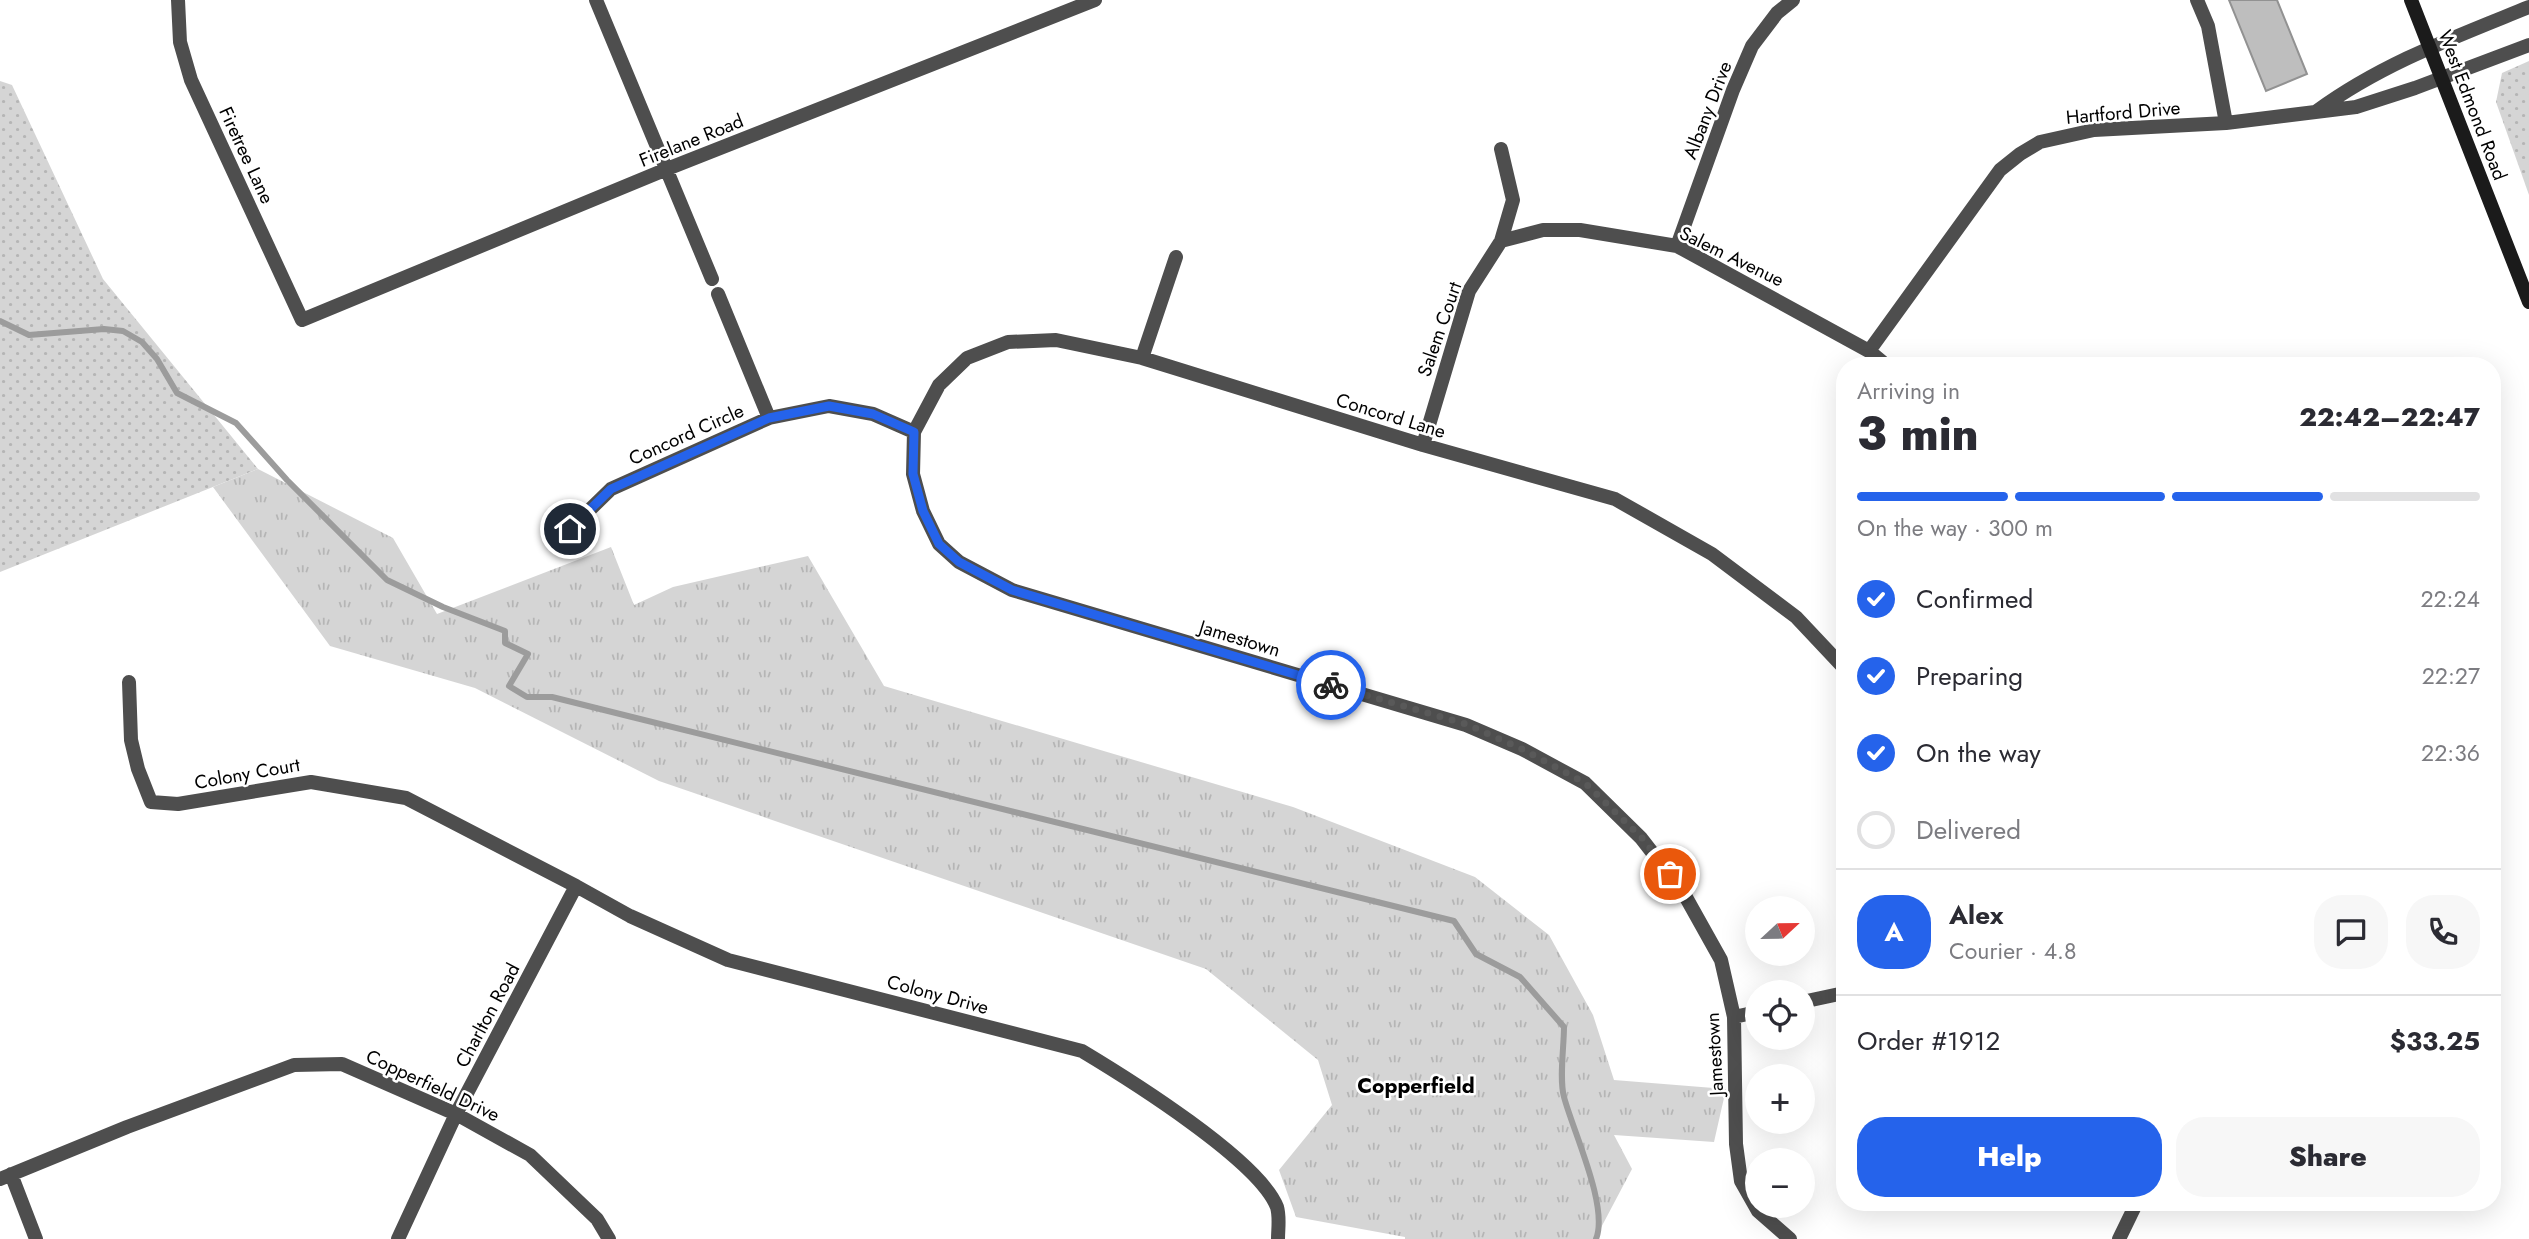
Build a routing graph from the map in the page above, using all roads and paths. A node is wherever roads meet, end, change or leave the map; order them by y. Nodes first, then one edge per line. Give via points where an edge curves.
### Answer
1 (178, 0) edge
2 (596, 0) edge
3 (1095, 0) edge
4 (1793, 0) edge
5 (2197, 0) edge
6 (2411, 0) edge
7 (2529, 7) edge
8 (2529, 44) edge
9 (2430, 47) junction
10 (2443, 78) junction
11 (2313, 113) junction
12 (2226, 123) junction
13 (1501, 149) dead end
14 (667, 169) junction
15 (1501, 241) junction
16 (1677, 246) junction
17 (1175, 257) dead end
18 (712, 279) dead end
19 (718, 294) dead end
20 (2529, 302) edge
21 (302, 320) joint
22 (1869, 351) junction
23 (1877, 357) edge
24 (1142, 358) junction
25 (769, 418) junction
26 (914, 432) junction
27 (1423, 445) junction
28 (570, 529) dead end
29 (1836, 660) edge
30 (130, 682) dead end
31 (576, 886) junction
32 (1836, 995) edge
33 (1815, 999) edge
34 (1745, 1015) edge
35 (1734, 1017) junction
36 (456, 1114) junction
37 (6, 1176) edge
38 (2133, 1211) edge
39 (36, 1239) edge
40 (398, 1239) edge
41 (609, 1239) edge
42 (1278, 1239) edge
43 (1790, 1239) edge
44 (2119, 1239) edge

1 - 21 street, Firetree Lane via 180,43 191,80
2 - 14 street
3 - 14 street, Firelane Road
4 - 16 street, Albany Drive via 1752,46
5 - 12 street via 2208,26
6 - 9 main road, West Edmond Road
7 - 9 street, Hartford Drive
8 - 10 street, Hartford Drive
9 - 10 main road, West Edmond Road
9 - 11 street, Hartford Drive via 2347,89
10 - 11 street, Hartford Drive via 2356,107
10 - 20 main road, West Edmond Road
11 - 12 street, Hartford Drive
12 - 22 street, Hartford Drive via 2094,130 2040,142 2020,154 1986,187
13 - 15 street, Salem Court via 1513,200
14 - 18 street
14 - 21 street, Firelane Road
15 - 16 street, Salem Avenue via 1543,230 1568,230
15 - 27 street, Salem Court via 1469,291
16 - 22 street, Salem Avenue
17 - 24 street
19 - 25 street
22 - 23 street, Salem Avenue
24 - 26 street, Concord Lane via 1056,340 1008,342 967,358 939,385
24 - 27 street, Concord Lane
25 - 26 street, Concord Circle via 829,406 873,414
25 - 28 street, Concord Circle via 611,489
26 - 35 street, Jamestown via 913,474 923,511 939,544 959,562 1012,590 1466,724 1585,783 1642,838 1684,892 1721,960
27 - 29 street, Concord Lane via 1615,499 1712,554 1796,617
30 - 31 street, Colony Court via 131,740 150,802 178,804 311,782 406,798
31 - 36 street, Charlton Road
31 - 42 street, Colony Drive via 728,960 1082,1051 1129,1079 1232,1155 1264,1186 1277,1207
32 - 33 street
34 - 35 street
35 - 43 street, Jamestown via 1741,1181 1758,1211
36 - 37 street, Copperfield Drive via 342,1064 293,1065
36 - 40 street, Charlton Road
36 - 41 street, Copperfield Drive via 530,1155 597,1219
37 - 39 street
38 - 44 street

